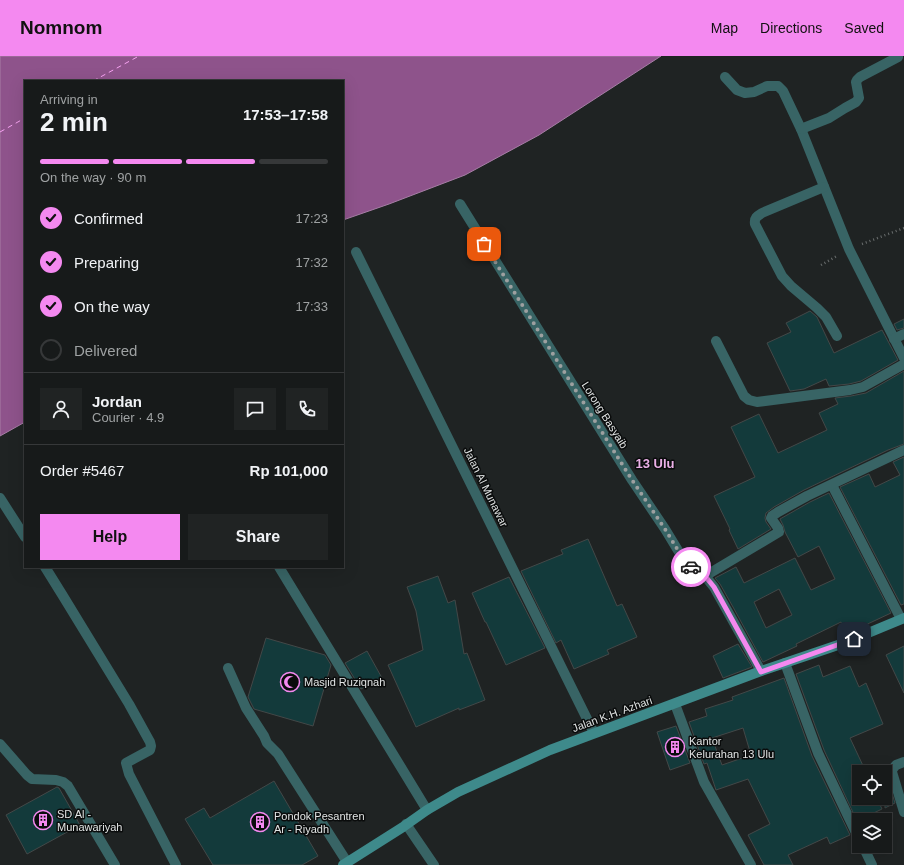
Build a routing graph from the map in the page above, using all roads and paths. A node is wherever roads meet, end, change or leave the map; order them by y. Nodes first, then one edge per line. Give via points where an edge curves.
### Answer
1 (898, 57) edge
2 (725, 77) dead end
3 (801, 129) junction
4 (824, 187) junction
5 (460, 204) dead end
6 (904, 228) edge
7 (849, 249) junction
8 (356, 252) dead end
9 (821, 264) dead end
10 (904, 334) edge
11 (837, 336) dead end
12 (894, 339) junction
13 (716, 341) dead end
14 (904, 358) edge
15 (904, 364) edge
16 (904, 450) edge
17 (832, 485) junction
18 (0, 498) edge
19 (24, 535) edge
20 (46, 568) edge
21 (280, 568) edge
22 (705, 576) junction
23 (902, 619) edge
24 (785, 663) junction
25 (228, 668) dead end
26 (761, 672) junction
27 (675, 704) junction
28 (594, 733) junction
29 (2, 750) edge
30 (904, 762) edge
31 (427, 810) junction
32 (904, 812) edge
33 (406, 824) junction
34 (852, 824) edge
35 (866, 853) edge
36 (345, 864) edge
37 (115, 865) edge
38 (176, 865) edge
39 (434, 865) edge
40 (751, 865) edge
41 (872, 865) edge

1 - 3 street via 857,80 859,98 856,102 829,118
2 - 3 street via 737,90 745,93 767,86 778,86 783,91
3 - 4 street
4 - 7 street
4 - 11 street via 762,213 754,220 782,276 817,308
5 - 22 street, Lorong Basyaib via 682,557 691,568
6 - 7 path
7 - 9 path
7 - 12 street
8 - 28 street, Jalan Al Munawar
10 - 12 street
12 - 14 street
13 - 15 street via 744,396 757,402 863,387
16 - 17 street
17 - 22 street via 772,516 779,532
17 - 23 street
18 - 19 street
20 - 38 street via 150,742 150,750 126,763 149,815
21 - 31 street
22 - 26 street, Lorong Basyaib via 714,587
23 - 24 street, Jalan K.H. Azhari via 844,643
24 - 26 street, Jalan K.H. Azhari
24 - 34 street via 818,753
25 - 36 street via 246,708 267,743 278,754
26 - 27 street, Jalan K.H. Azhari
27 - 28 street, Jalan K.H. Azhari
27 - 40 street via 704,782
28 - 31 street, Jalan K.H. Azhari via 519,763
29 - 37 street via 32,779 56,780 68,786
30 - 32 street via 892,770
31 - 33 street, Jalan K.H. Azhari
33 - 36 street, Jalan K.H. Azhari
33 - 39 street
35 - 41 street

